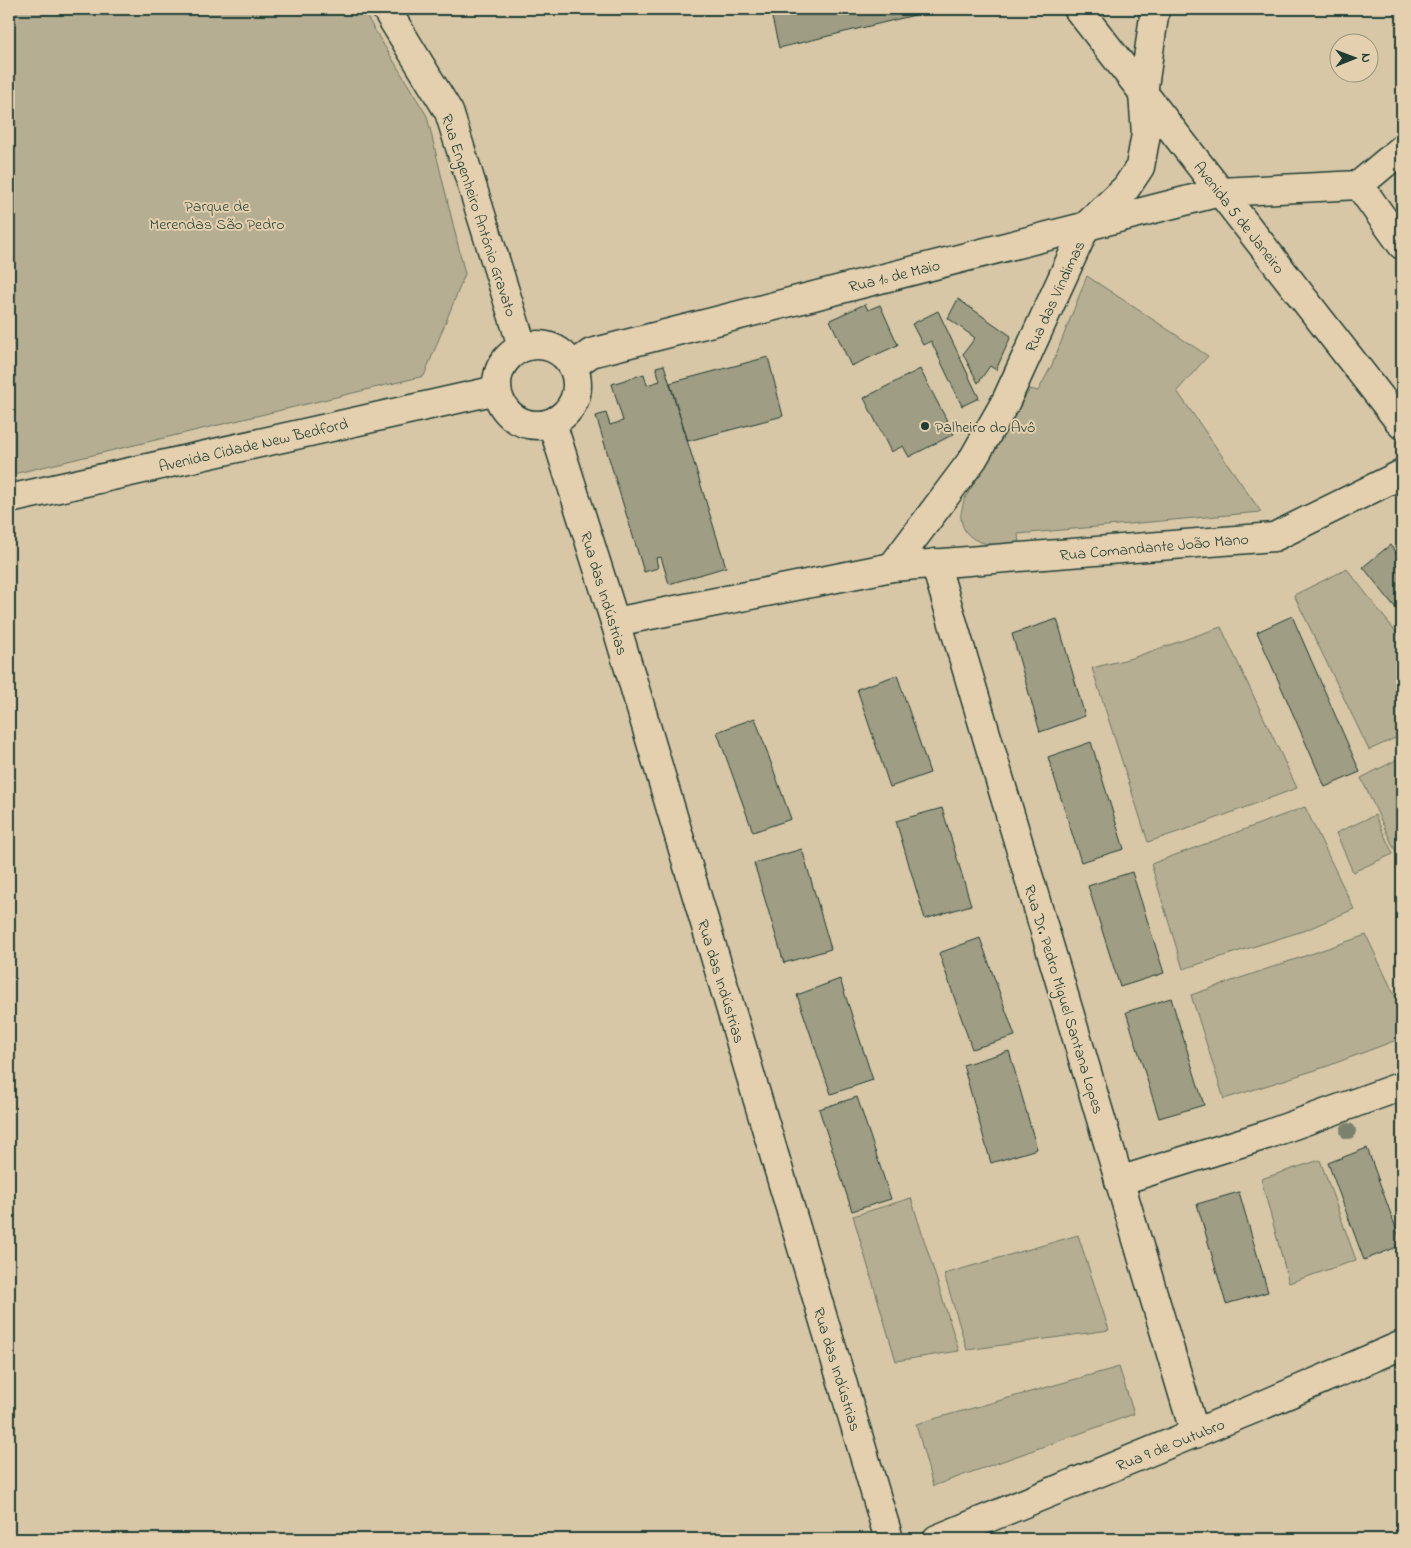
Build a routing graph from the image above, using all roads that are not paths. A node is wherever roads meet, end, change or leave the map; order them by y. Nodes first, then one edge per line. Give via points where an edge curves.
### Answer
1 (386, 9) edge
2 (1078, 9) edge
3 (1155, 9) edge
4 (1143, 94) junction
5 (1402, 149) edge
6 (1359, 186) junction
7 (1220, 192) junction
8 (1086, 226) junction
9 (1402, 246) edge
10 (522, 346) junction
11 (573, 366) junction
12 (496, 390) junction
13 (552, 423) junction
14 (1402, 426) edge
15 (1402, 474) edge
16 (9, 499) edge
17 (935, 563) junction
18 (892, 567) junction
19 (615, 622) junction
20 (1402, 1086) edge
21 (1119, 1181) junction
22 (1402, 1345) edge
23 (1195, 1434) junction
24 (889, 1539) edge
25 (937, 1539) edge

1 - 10 street, Rua Engenheiro António Gravato via 449,112
2 - 4 street, Avenida 5 de Janeiro
3 - 4 street, Rua das Vindimas
4 - 7 street, Avenida 5 de Janeiro
4 - 8 street, Rua das Vindimas via 1146,134 1140,167 1126,188
5 - 6 street
6 - 7 street, Rua 1º de Maio
6 - 9 street
7 - 8 street, Rua 1º de Maio
7 - 14 street, Avenida 5 de Janeiro
8 - 11 street, Rua 1º de Maio via 590,353
8 - 18 street, Rua das Vindimas via 1006,401 973,459
10 - 11 street via 540,344 556,349
10 - 12 street via 502,364
11 - 13 street via 577,392 572,405
12 - 13 street via 506,412 516,420 540,426
12 - 16 street, Avenida Cidade New Bedford
13 - 19 street, Rua das Indústrias
15 - 17 street, Rua Comandante João Mano via 1274,537
17 - 18 street, Rua Comandante João Mano
17 - 21 street, Rua Dr. Pedro Miguel Santana Lopes
18 - 19 street, Rua Comandante João Mano
19 - 24 street, Rua das Indústrias
20 - 21 street via 1266,1135
21 - 23 street, Rua Dr. Pedro Miguel Santana Lopes
22 - 23 street, Rua 9 de Outubro
23 - 25 street, Rua 9 de Outubro

